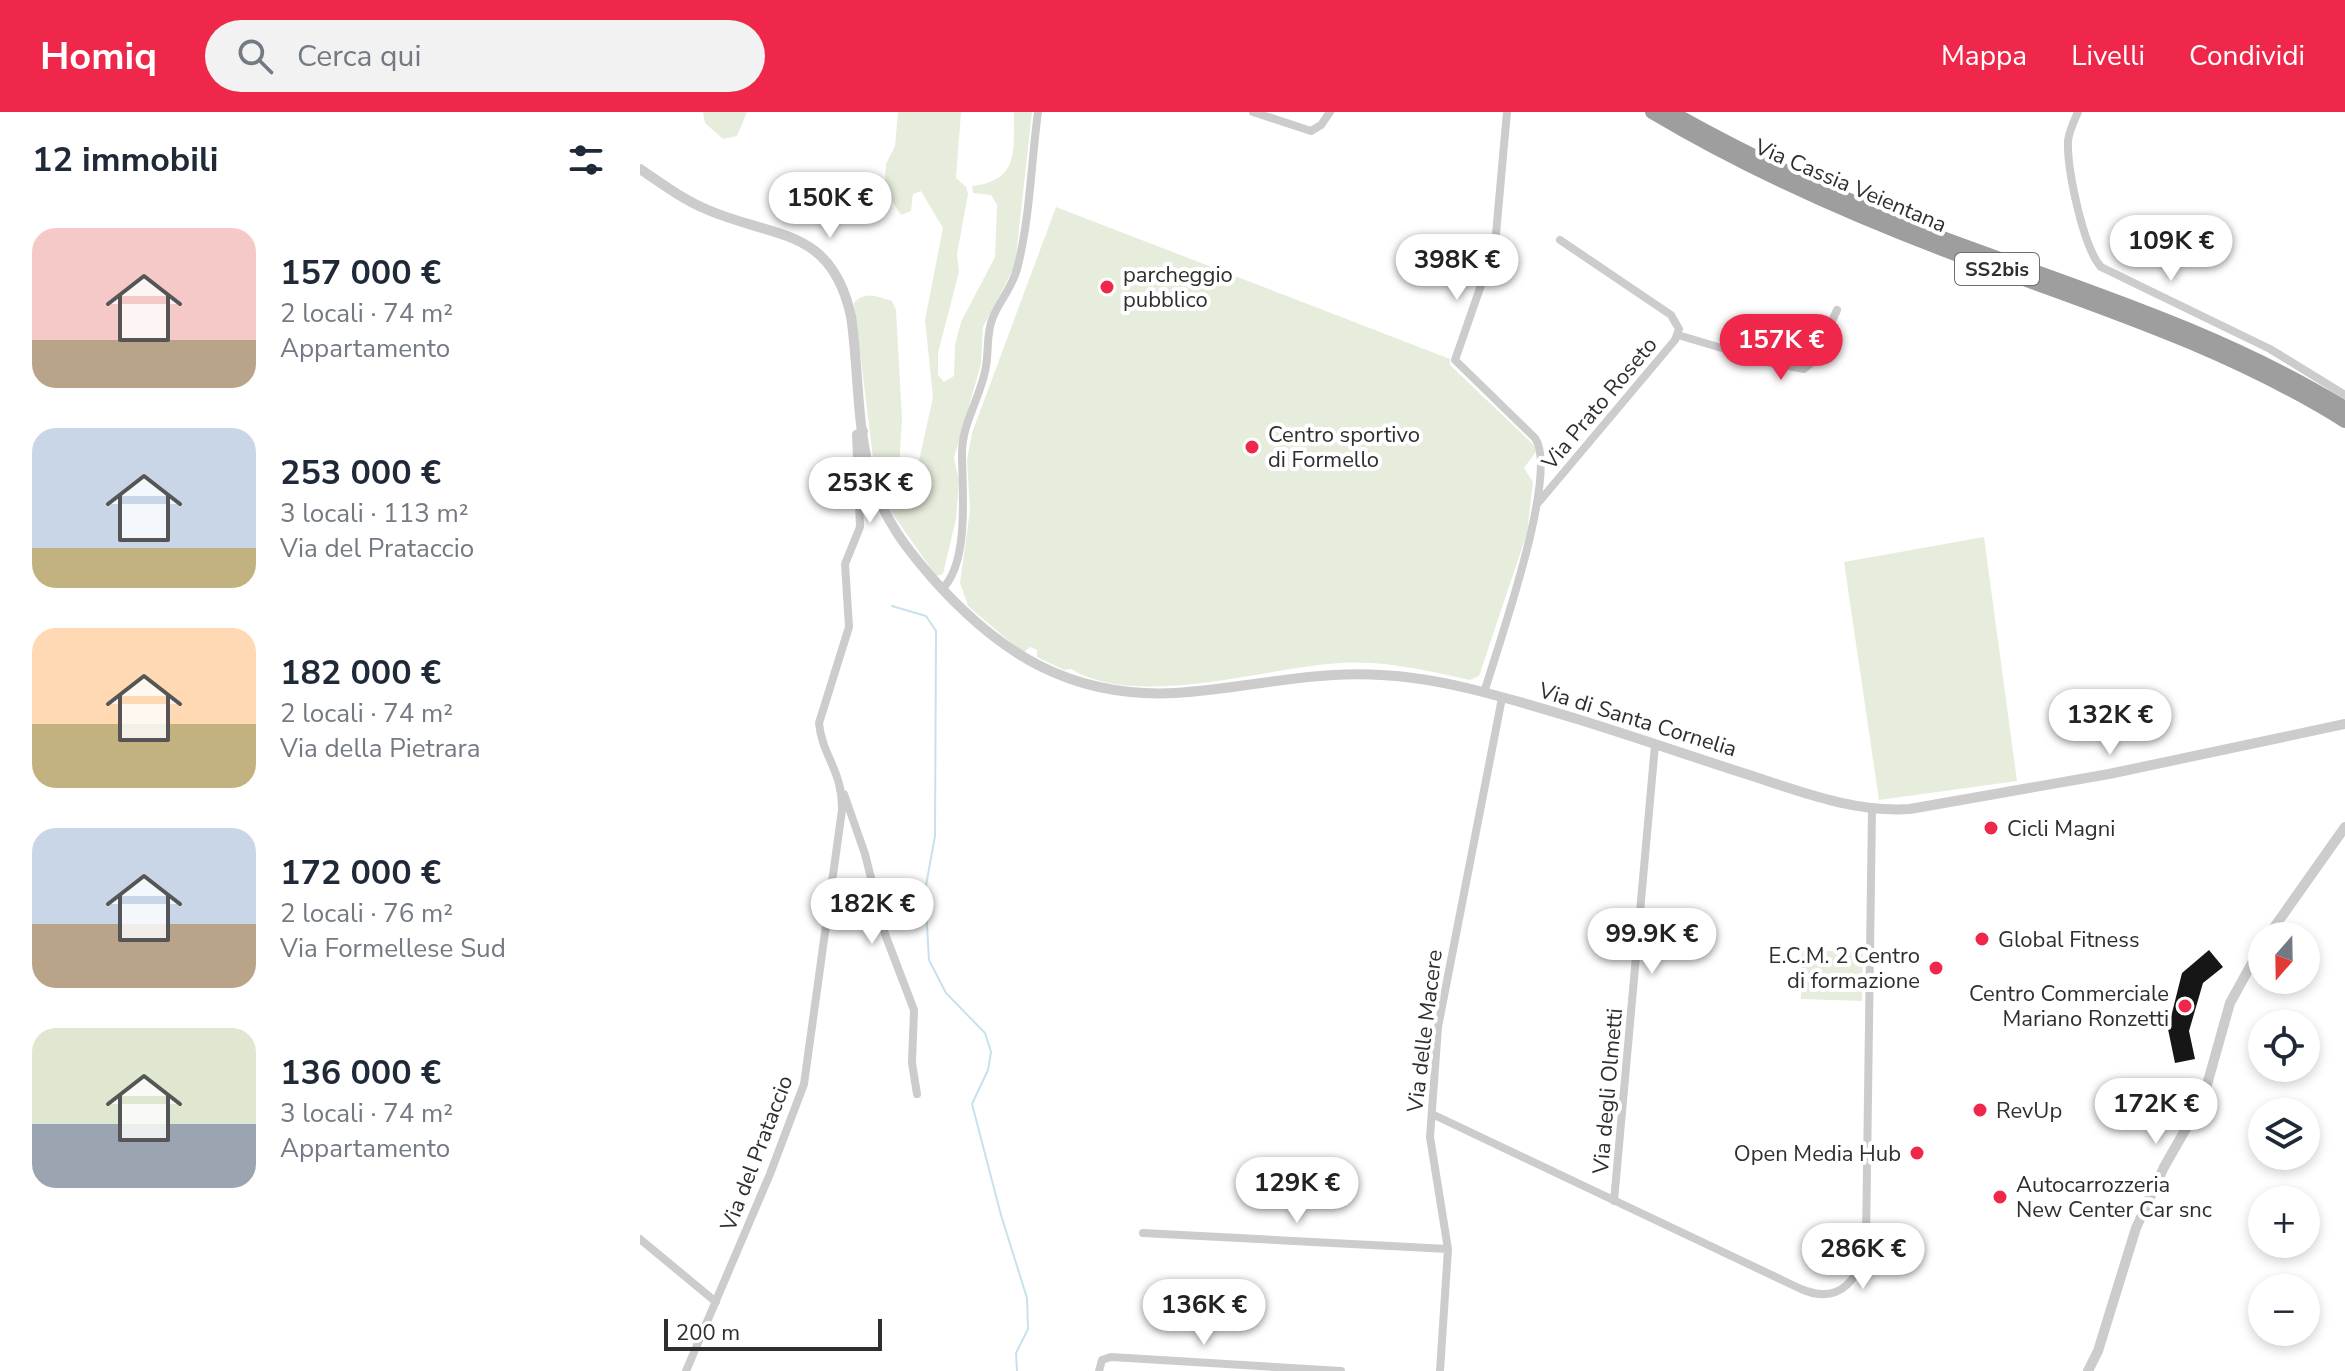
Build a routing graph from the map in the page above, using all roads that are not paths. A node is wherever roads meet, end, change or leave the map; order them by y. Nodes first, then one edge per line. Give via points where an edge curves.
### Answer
1 (1038, 112) edge
2 (1253, 112) edge
3 (1330, 112) edge
4 (1507, 112) edge
5 (1652, 112) edge
6 (1671, 112) edge
7 (2078, 112) edge
8 (640, 169) edge
9 (1560, 240) dead end
10 (1837, 310) dead end
11 (1678, 335) junction
12 (2345, 395) edge
13 (2345, 408) edge
14 (2345, 421) edge
15 (864, 431) junction
16 (1538, 503) junction
17 (942, 589) junction
18 (1484, 693) junction
19 (1502, 698) junction
20 (2345, 724) edge
21 (1655, 745) junction
22 (843, 789) junction
23 (1872, 809) junction
24 (2345, 827) edge
25 (2278, 922) edge
26 (2248, 970) edge
27 (917, 1094) dead end
28 (1432, 1114) junction
29 (1614, 1201) junction
30 (1143, 1233) dead end
31 (640, 1239) edge
32 (1448, 1249) junction
33 (716, 1302) junction
34 (1160, 1360) junction
35 (1226, 1368) edge
36 (686, 1371) edge
37 (1099, 1371) edge
38 (1159, 1371) edge
39 (1338, 1371) edge
40 (1440, 1371) edge
41 (2088, 1371) edge

1 - 17 street via 1017,270 1008,296 993,316 986,369 964,433 962,525
2 - 3 street via 1308,131 1319,127
4 - 16 street, Via Prato Roseto via 1495,245 1455,360 1535,438 1540,448
5 - 14 highway, Via Cassia Veientana / SS2bis via 1791,186 1963,257 2162,328 2254,369
6 - 13 highway, Via Cassia Veientana / SS2bis via 1854,202 2160,317 2260,361
7 - 12 street via 2068,140 2069,164 2087,241 2101,267 2257,343
8 - 15 street via 705,209 798,240 831,265 851,316
9 - 11 street, Via Prato Roseto via 1671,315
10 - 11 street via 1814,361 1804,369
11 - 16 street, Via Prato Roseto
15 - 17 street, Via di Santa Cornelia via 871,477 886,518
15 - 22 street via 854,441 860,527 844,572 849,627 819,723
16 - 18 street, Via Prato Roseto
17 - 18 street, Via di Santa Cornelia via 980,627 1028,661 1109,690 1174,693 1349,674 1415,679
18 - 19 street, Via di Santa Cornelia
19 - 21 street, Via di Santa Cornelia
19 - 28 street, Via delle Macere via 1443,994
20 - 23 street, Via di Santa Cornelia via 2109,774 1910,809
21 - 23 street, Via di Santa Cornelia
21 - 29 street, Via degli Olmetti
22 - 27 street via 885,934 914,1010
22 - 33 street, Via del Prataccio via 804,1084
23 - 29 street, Via degli Olmetti via 1866,1236 1850,1281 1834,1294 1815,1295
24 - 25 street
26 - 41 street via 2230,1003 2203,1099 2136,1228
28 - 29 street, Via degli Olmetti
28 - 32 street, Via delle Macere via 1432,1158
30 - 32 street
31 - 33 street
32 - 40 street, Via delle Macere
33 - 36 street, Via del Prataccio
34 - 35 street
34 - 37 street via 1108,1358
34 - 38 street
35 - 39 street

